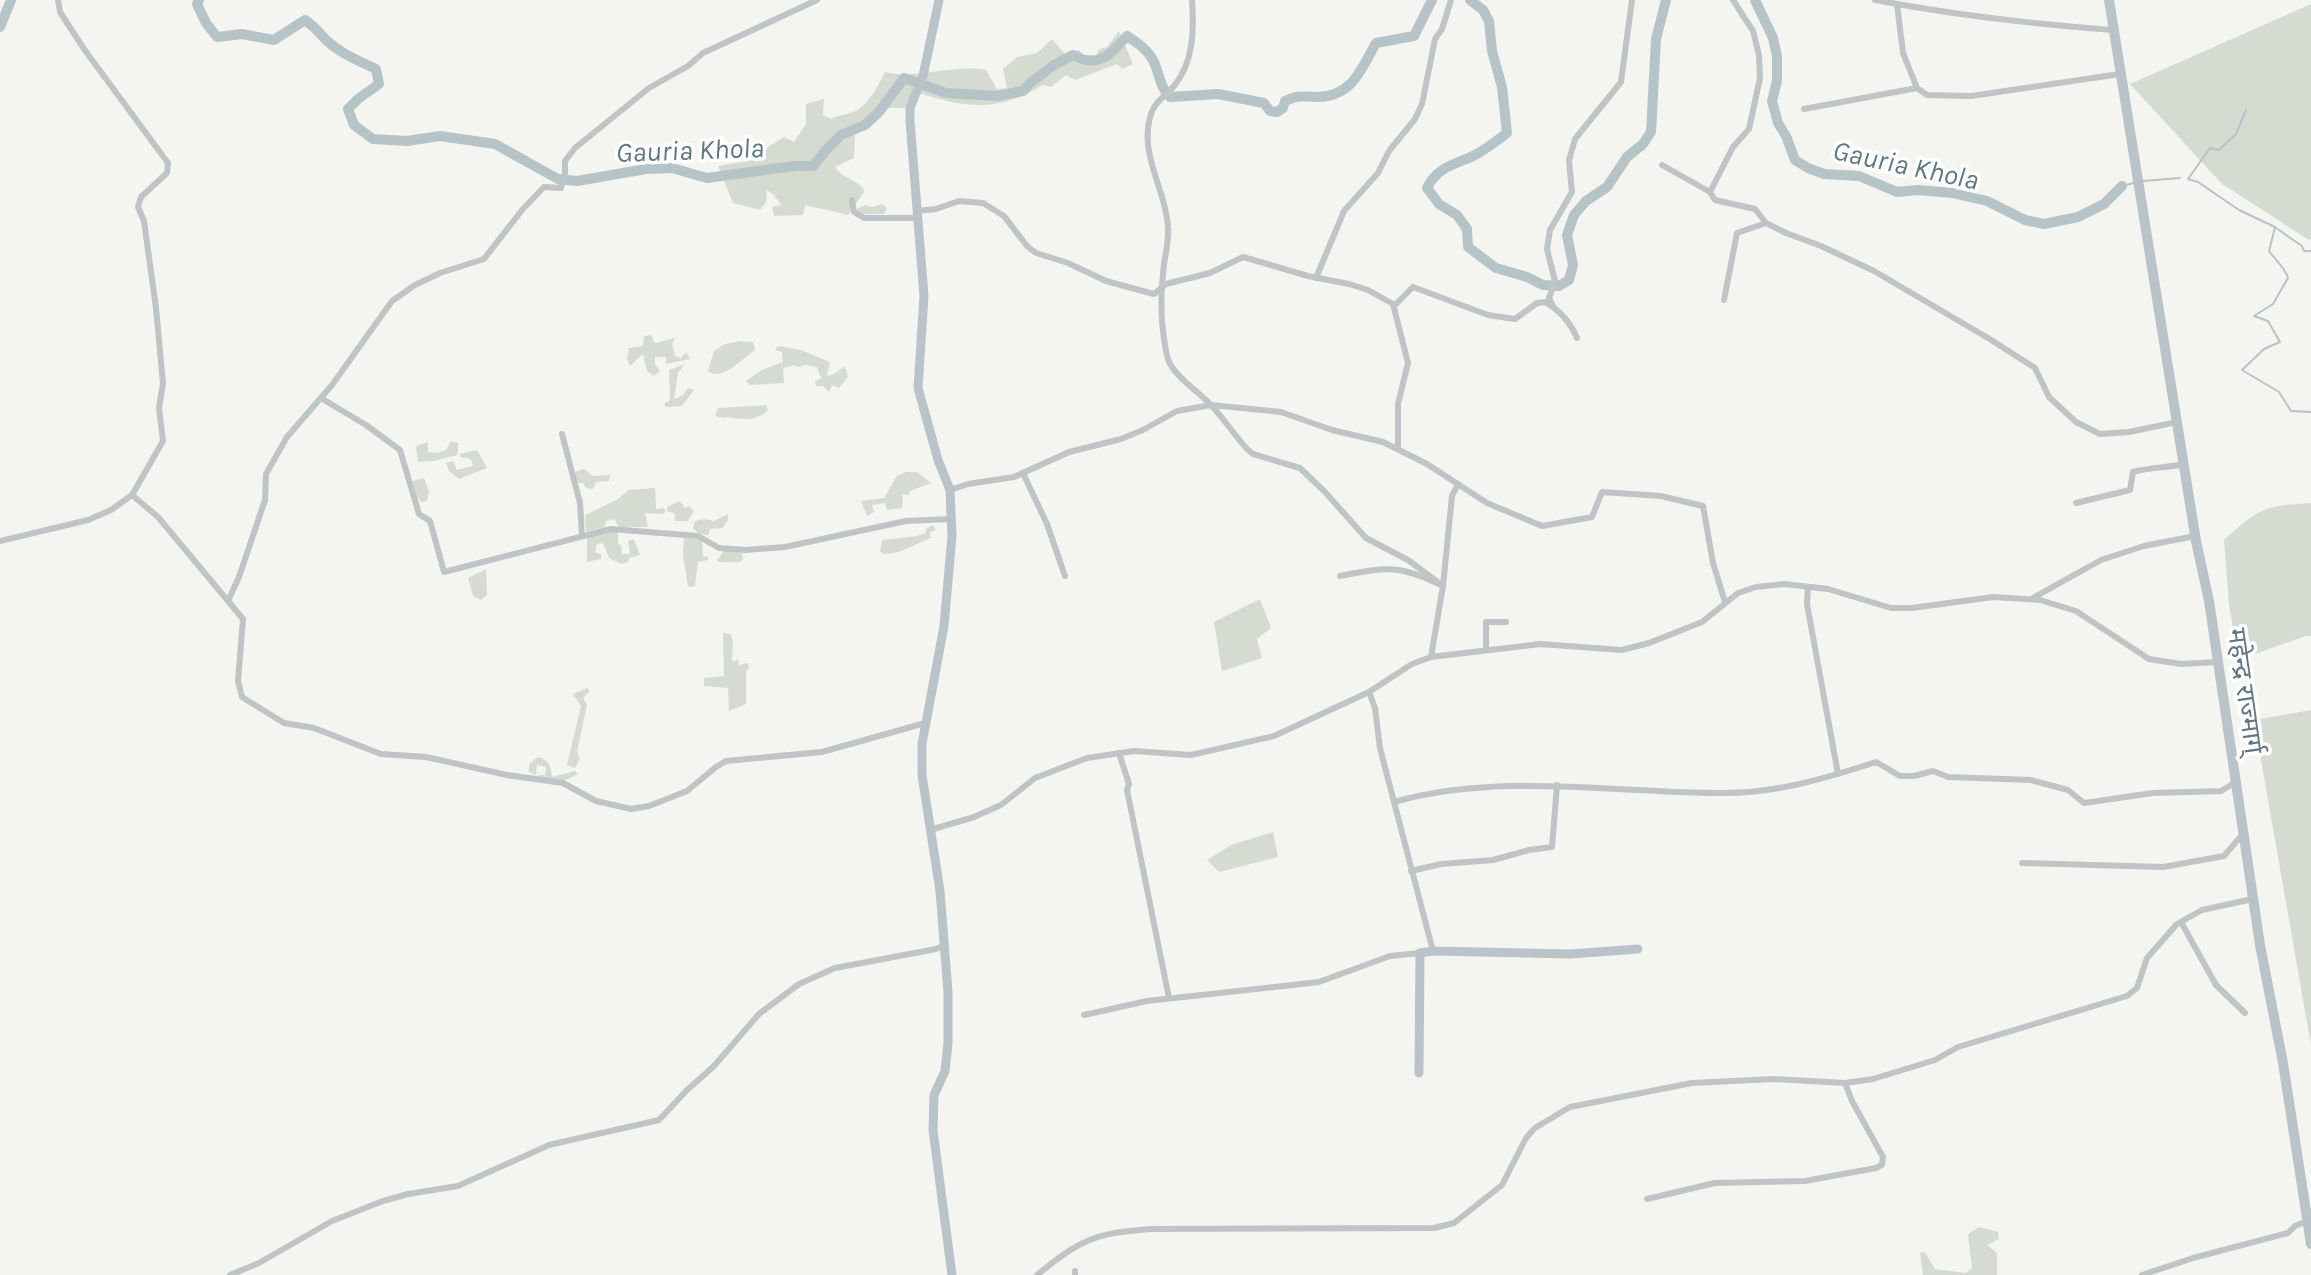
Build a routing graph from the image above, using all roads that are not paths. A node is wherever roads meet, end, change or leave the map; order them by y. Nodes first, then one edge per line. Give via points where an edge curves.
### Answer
1 (58, 0) edge
2 (817, 0) edge
3 (939, 0) edge
4 (1192, 0) edge
5 (1451, 0) edge
6 (1632, 0) edge
7 (1733, 0) edge
8 (1875, 0) edge
9 (2109, 0) edge
10 (1898, 4) junction
11 (2113, 30) junction
12 (2120, 74) junction
13 (1917, 88) junction
14 (1804, 109) dead end
15 (1662, 165) dead end
16 (1710, 192) junction
17 (852, 200) dead end
18 (917, 214) junction
19 (1766, 223) junction
20 (1316, 278) junction
21 (1162, 289) junction
22 (1724, 300) dead end
23 (1394, 306) junction
24 (1553, 306) junction
25 (1577, 338) dead end
26 (321, 398) junction
27 (1211, 405) junction
28 (2177, 422) junction
29 (562, 434) dead end
30 (1398, 448) junction
31 (2184, 464) junction
32 (1023, 473) junction
33 (1458, 484) junction
34 (950, 490) junction
35 (132, 495) junction
36 (2076, 503) dead end
37 (951, 519) junction
38 (582, 536) junction
39 (2195, 536) junction
40 (0, 541) edge
41 (1065, 576) dead end
42 (1340, 576) dead end
43 (1443, 586) junction
44 (1808, 587) junction
45 (2031, 599) junction
46 (228, 601) junction
47 (1725, 602) junction
48 (1506, 622) dead end
49 (1486, 650) junction
50 (1431, 657) junction
51 (2218, 662) junction
52 (1368, 692) junction
53 (925, 723) junction
54 (1119, 753) junction
55 (1838, 774) junction
56 (2236, 782) junction
57 (1557, 785) junction
58 (1394, 802) junction
59 (930, 830) junction
60 (2243, 834) junction
61 (2022, 863) dead end
62 (1411, 871) junction
63 (2253, 899) junction
64 (2181, 922) junction
65 (943, 946) junction
66 (1638, 949) dead end
67 (1433, 951) junction
68 (1420, 953) junction
69 (1169, 998) junction
70 (2245, 1013) dead end
71 (1084, 1015) dead end
72 (1419, 1073) dead end
73 (1845, 1083) junction
74 (1647, 1199) dead end
75 (2307, 1221) junction
76 (2311, 1244) edge
77 (230, 1275) edge
78 (951, 1275) edge
79 (1037, 1275) edge
80 (2142, 1275) edge

1 - 35 street via 60,12 84,48 168,163 167,173 141,197 138,206 145,222 156,308 163,441
2 - 26 street via 703,53 649,88 575,148 565,161 561,188 544,187 484,259 428,279 392,302
3 - 18 street via 923,76 910,108
4 - 21 street via 1192,45 1184,70 1152,111 1147,140 1169,230
5 - 20 street via 1435,39 1415,119 1388,152 1378,173 1344,211
6 - 24 street via 1621,82 1575,139 1569,160 1572,192 1550,230 1547,249 1555,281 1549,298
7 - 16 street via 1753,31 1760,78 1749,129 1733,146
8 - 10 street
9 - 11 highway, महेन्द्र राज्मार्ग्
10 - 11 street via 2032,24
10 - 13 street via 1903,53
11 - 12 highway, महेन्द्र राज्मार्ग्
12 - 13 street via 1971,96 1934,96
12 - 28 highway, महेन्द्र राज्मार्ग्
13 - 14 street
15 - 16 street
16 - 19 street via 1715,200 1755,209
17 - 18 street via 854,212 864,218
18 - 21 street via 959,201 983,203 1004,216 1036,253 1106,281 1154,294
18 - 34 street via 924,296 918,388
19 - 22 street via 1737,233
19 - 28 street via 1874,271 2035,368 2049,397 2076,422 2100,433
20 - 21 street via 1243,257
20 - 23 street via 1368,290
21 - 27 street via 1168,359 1179,377
23 - 24 street via 1413,287 1495,317 1516,319 1537,303
23 - 30 street via 1408,363 1398,404
24 - 25 street
26 - 38 street via 400,450 419,514 430,521 444,572
26 - 46 street via 287,437 266,474 265,500
27 - 30 street via 1281,412
27 - 32 street via 1177,411 1132,435 1069,452
27 - 43 street via 1253,454 1300,468 1366,538
28 - 31 highway, महेन्द्र राज्मार्ग्
29 - 38 street via 580,503
30 - 33 street
31 - 36 street via 2133,472 2130,490
31 - 39 highway, महेन्द्र राज्मार्ग्
32 - 34 street
32 - 41 street
33 - 43 street via 1452,496
33 - 47 street via 1487,503 1542,526 1592,517 1602,492 1661,496 1703,506
34 - 37 street
35 - 40 street via 88,520
35 - 46 street via 158,517
37 - 38 street via 906,521 785,547 745,550 719,548 698,536 611,529
37 - 53 street via 949,589
39 - 45 street via 2101,560
39 - 51 highway, महेन्द्र राज्मार्ग्
42 - 43 street via 1394,568
43 - 50 street
44 - 45 street via 1891,608 1993,597
44 - 47 street via 1756,587
44 - 55 street via 1807,604
45 - 51 street via 2077,611 2149,659 2181,664
46 - 53 street via 243,619 238,681 242,697 284,723 314,728 381,754 426,757 562,783 596,801 631,809 680,794 726,761 822,752
47 - 49 street via 1702,622 1622,650 1539,644
48 - 49 street via 1486,622
49 - 50 street
50 - 52 street
51 - 56 highway, महेन्द्र राज्मार्ग्
52 - 54 street via 1274,736 1234,747 1191,755
52 - 58 street
53 - 59 street via 922,775
54 - 59 street via 1053,769 1025,784 1001,805
54 - 69 street via 1129,784
55 - 56 street via 1876,762 1900,776 1933,771 1948,777 2031,780 2068,790 2084,803 2154,793 2221,791
55 - 57 street via 1771,790 1727,793
56 - 60 highway, महेन्द्र राज्मार्ग्
57 - 58 street via 1471,787
57 - 62 street via 1552,848
58 - 62 street
59 - 65 street
60 - 61 street via 2224,856 2163,867
60 - 63 highway, महेन्द्र राज्मार्ग्
62 - 67 street
63 - 64 street via 2202,910
63 - 75 highway, महेन्द्र राज्मार्ग्
64 - 70 street via 2216,985
64 - 73 street via 2147,958 2137,988 2126,996 1958,1047 1901,1071
65 - 77 street via 835,968 799,984 759,1014 659,1120 549,1145 458,1186 383,1201 332,1221 259,1264
65 - 78 street via 948,1044 945,1071 934,1095 933,1130
66 - 67 street via 1570,954
67 - 68 street
68 - 69 street via 1390,956 1319,982
68 - 72 street
69 - 71 street
73 - 74 street via 1882,1157 1877,1168 1805,1181 1714,1183
73 - 79 street via 1773,1079 1692,1083 1570,1107 1525,1138 1502,1185 1454,1223 1434,1228 1117,1232 1078,1244
75 - 76 highway, महेन्द्र राज्मार्ग्
75 - 80 street via 2288,1233

